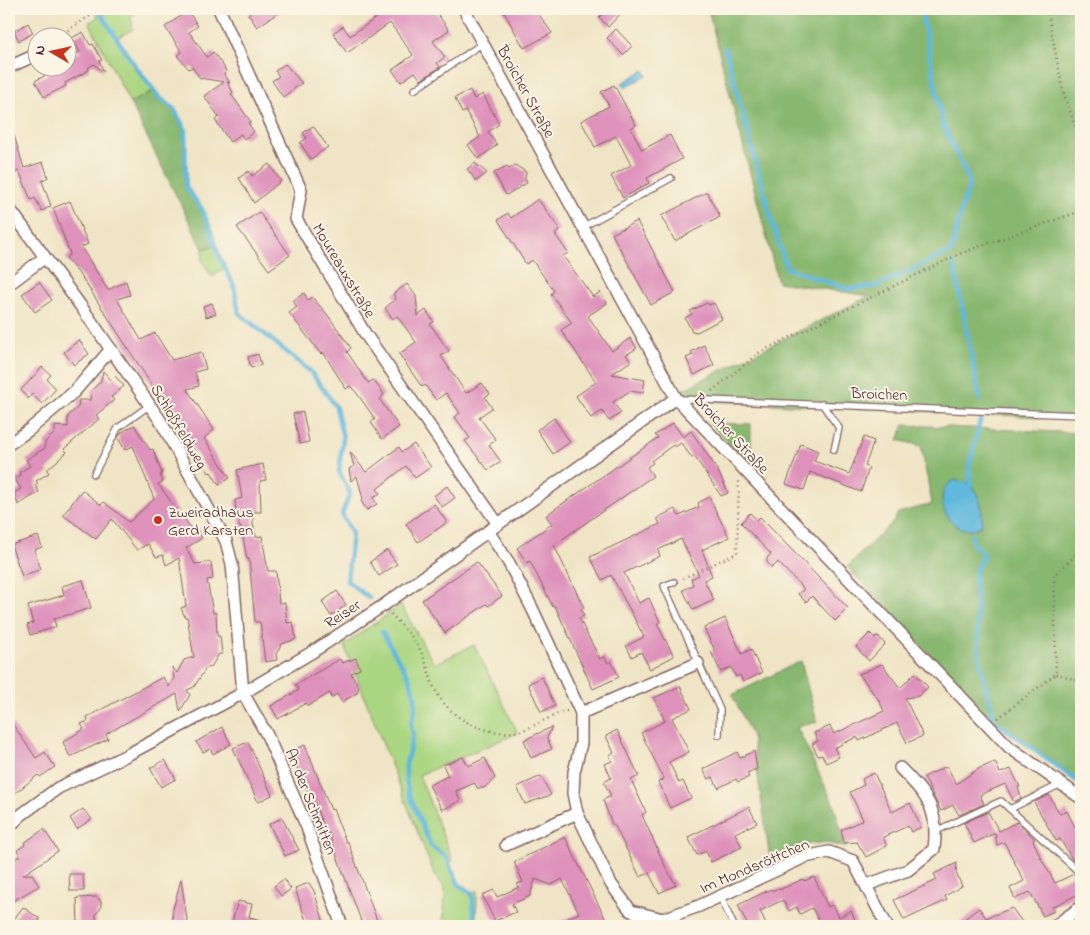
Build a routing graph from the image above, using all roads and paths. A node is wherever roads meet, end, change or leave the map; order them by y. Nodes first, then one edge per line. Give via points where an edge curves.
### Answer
1 (90, 9) edge
2 (220, 9) edge
3 (464, 9) edge
4 (1047, 9) edge
5 (74, 28) edge
6 (482, 43) junction
7 (28, 59) edge
8 (9, 68) edge
9 (414, 90) dead end
10 (1081, 143) edge
11 (671, 178) dead end
12 (9, 208) edge
13 (1081, 211) edge
14 (583, 227) junction
15 (44, 258) junction
16 (9, 284) edge
17 (111, 349) junction
18 (676, 398) junction
19 (701, 400) junction
20 (822, 404) junction
21 (150, 405) junction
22 (1081, 415) edge
23 (9, 444) edge
24 (834, 450) dead end
25 (740, 466) junction
26 (94, 474) dead end
27 (498, 524) junction
28 (488, 531) junction
29 (1081, 550) edge
30 (674, 582) joint
31 (384, 605) junction
32 (698, 663) junction
33 (1056, 674) junction
34 (1081, 681) edge
35 (243, 693) junction
36 (581, 713) junction
37 (989, 725) junction
38 (719, 735) dead end
39 (900, 768) dead end
40 (1061, 784) junction
41 (1081, 798) edge
42 (1010, 809) junction
43 (577, 813) junction
44 (9, 827) edge
45 (936, 831) junction
46 (506, 845) dead end
47 (1081, 874) edge
48 (867, 885) junction
49 (720, 896) junction
50 (1080, 909) edge
51 (641, 913) junction
52 (342, 926) edge
53 (636, 926) edge
54 (734, 926) edge
55 (886, 926) edge
56 (1055, 926) edge

1 - 5 path via 93,14
2 - 27 street, Moureauxstraße via 301,190 296,219 366,335
3 - 6 street, Broicher Straße
4 - 10 path via 1063,91
6 - 9 lane
6 - 14 street, Broicher Straße
7 - 8 street
11 - 14 lane
12 - 15 street, Schloßfeldweg
13 - 19 path via 959,254 760,352
14 - 18 street, Broicher Straße
15 - 16 street
15 - 17 street, Schloßfeldweg
17 - 21 street, Schloßfeldweg
17 - 23 street via 75,391
18 - 19 lane, Broichen
18 - 25 street, Broicher Straße
18 - 27 street, Reiser
19 - 20 lane, Broichen
20 - 22 lane, Broichen
20 - 24 lane via 839,428
21 - 26 lane via 118,428
21 - 35 street, Schloßfeldweg via 226,541 233,574
25 - 30 path via 737,553
25 - 37 street, Broicher Straße
27 - 28 street, Reiser
28 - 31 street, Reiser
28 - 36 street, Im Mondsröttchen via 528,602
29 - 33 path via 1054,576
30 - 32 lane via 664,586
31 - 35 street, Reiser
31 - 36 path via 416,643 434,687 460,719 483,729 517,732 566,711
32 - 36 street
32 - 38 lane via 720,710
33 - 34 path
33 - 37 path
35 - 44 street, Reiser via 58,788
35 - 52 street, An der Schmitten via 267,735 306,825
36 - 43 street, Im Mondsröttchen via 581,743 573,793
37 - 40 street, Broicher Straße via 1010,746
39 - 45 street via 926,794
40 - 41 street, Broicher Straße
40 - 42 lane
42 - 45 lane via 1002,801
42 - 47 lane
43 - 46 street
43 - 51 street, Im Mondsröttchen via 611,884 631,911
45 - 48 street via 934,849 908,870
48 - 49 street, Im Mondsröttchen via 853,861 829,852 805,857
48 - 55 street, Im Mondsröttchen
49 - 51 street, Im Mondsröttchen via 663,918
49 - 54 lane
50 - 56 street
51 - 53 street

